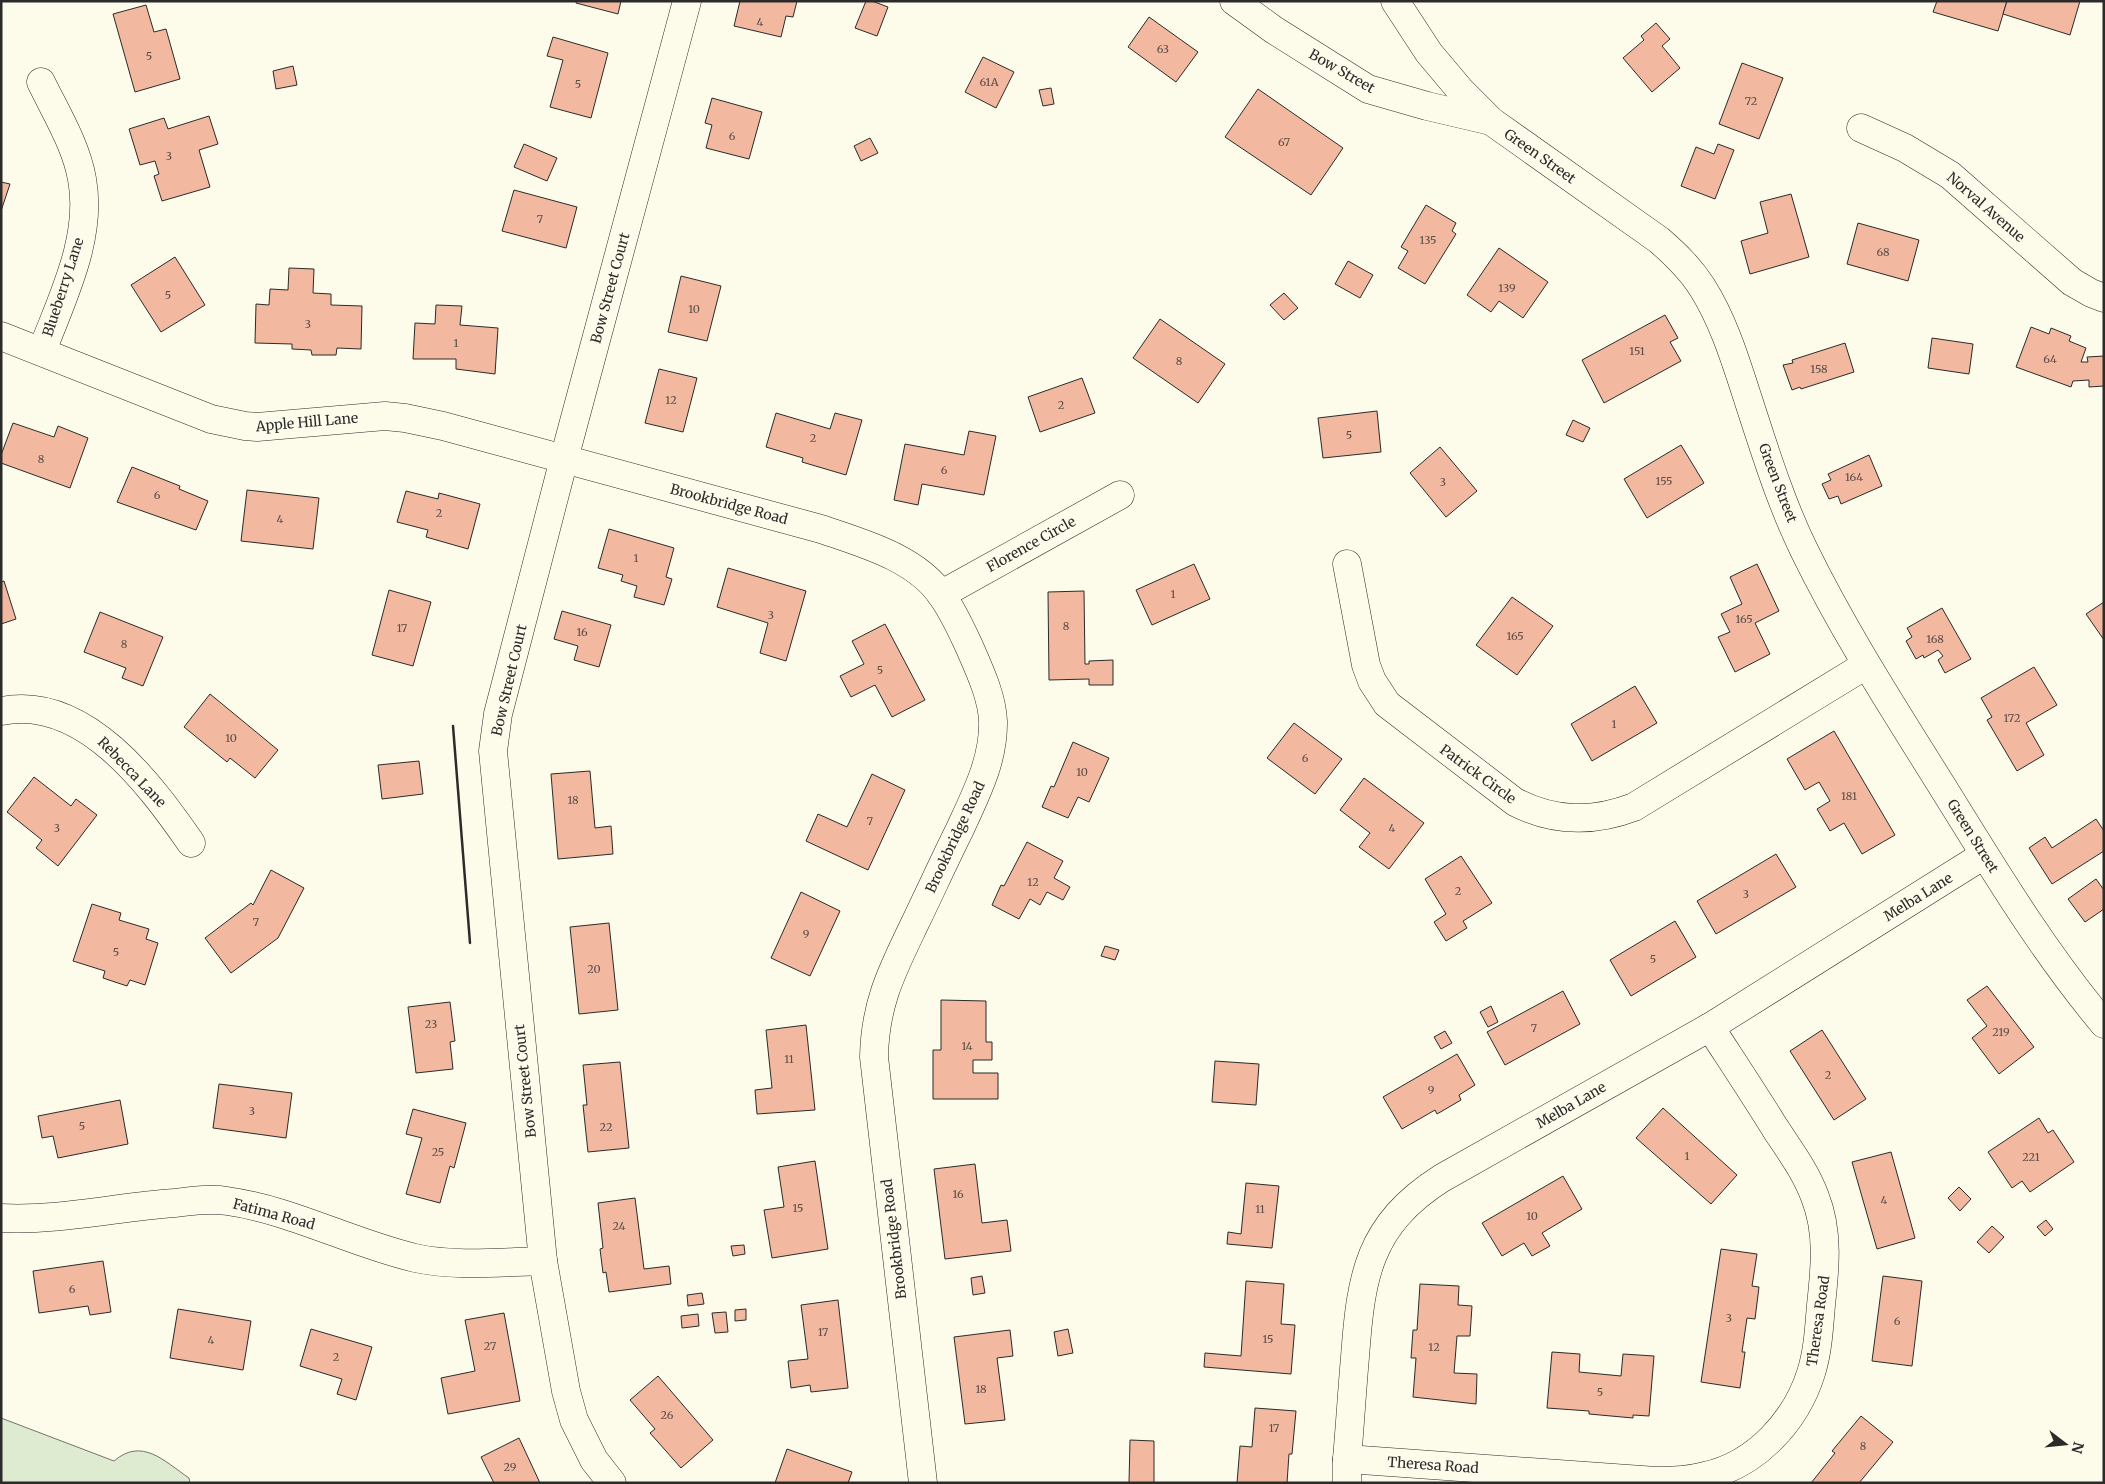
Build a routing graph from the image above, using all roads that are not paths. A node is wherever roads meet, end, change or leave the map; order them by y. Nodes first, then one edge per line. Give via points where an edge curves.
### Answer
1 (687, 1) edge
2 (1234, 1) edge
3 (1395, 1) edge
4 (41, 82) dead end
5 (1491, 121) junction
6 (1861, 128) dead end
7 (2104, 298) edge
8 (1, 336) edge
9 (42, 351) junction
10 (564, 459) junction
11 (1120, 495) dead end
12 (1347, 564) dead end
13 (942, 594) junction
14 (1866, 665) junction
15 (1, 711) edge
16 (191, 843) dead end
17 (1984, 855) junction
18 (2104, 1024) edge
19 (1710, 1027) junction
20 (1, 1218) edge
21 (542, 1261) junction
22 (1347, 1471) edge
23 (612, 1483) edge
24 (923, 1483) edge

1 - 10 street, Bow Street Court
2 - 5 street, Bow Street via 1368,89
3 - 5 street, Green Street via 1429,53 1460,91
4 - 9 street, Blueberry Lane via 71,141 84,198 84,217 76,254
5 - 14 street, Green Street via 1659,240 1700,284 1722,324 1783,502 1834,609
6 - 7 street, Norval Avenue via 1916,154 1950,175 2058,270 2081,288
8 - 9 street, Apple Hill Lane
9 - 10 street, Apple Hill Lane via 211,419 232,424 267,426 366,417 405,418
10 - 13 street, Brookbridge Road via 855,540 903,563
10 - 21 street, Bow Street Court via 498,714 493,751
11 - 13 street, Florence Circle
12 - 14 street, Patrick Circle via 1366,665 1387,704 1514,802 1530,810 1565,818 1600,817 1634,807
13 - 24 street, Brookbridge Road via 974,658 988,695 992,719 990,753 976,795 886,985 877,1020 874,1056
14 - 17 street, Green Street
15 - 16 street, Rebecca Lane via 43,712 88,728 140,778
17 - 18 street, Green Street via 2050,955
17 - 19 street, Melba Lane
19 - 22 street, Melba Lane via 1442,1178 1400,1212 1375,1249 1361,1292
19 - 22 street, Theresa Road via 1809,1181 1821,1216 1826,1254 1812,1372 1803,1396 1773,1438 1731,1467 1682,1481
20 - 21 street, Fatima Road via 59,1216 135,1206 224,1200 286,1216 416,1258 443,1262
21 - 23 street, Bow Street Court via 574,1420 594,1460

